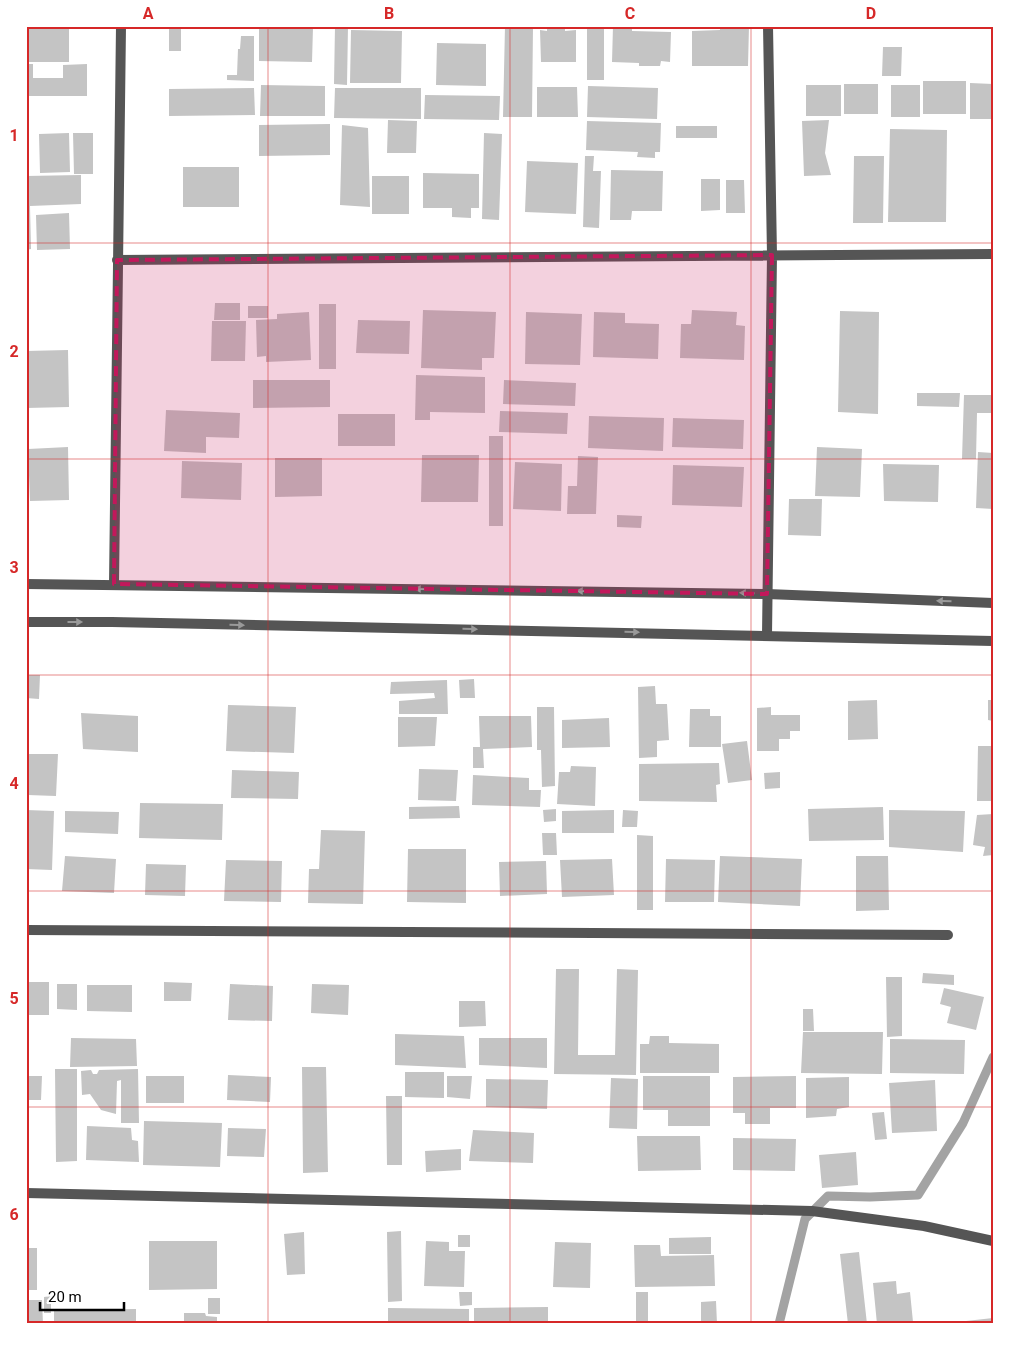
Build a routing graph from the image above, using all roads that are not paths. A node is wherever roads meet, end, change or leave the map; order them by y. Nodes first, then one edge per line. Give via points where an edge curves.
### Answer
1 (121, 26) edge
2 (768, 26) edge
3 (772, 254) junction
4 (993, 254) edge
5 (117, 260) junction
6 (26, 584) edge
7 (114, 584) junction
8 (767, 594) junction
9 (993, 603) edge
10 (26, 622) edge
11 (767, 635) junction
12 (993, 641) edge
13 (26, 930) edge
14 (948, 936) dead end
15 (26, 1193) edge
16 (993, 1241) edge

1 - 5 street
2 - 3 street
3 - 4 street
3 - 5 street
3 - 8 street
5 - 7 street
6 - 7 street
8 -> 7 street
9 -> 8 street
8 - 11 street
10 -> 11 street
11 - 12 street
13 - 14 street
15 - 16 street via 812,1211 924,1226

